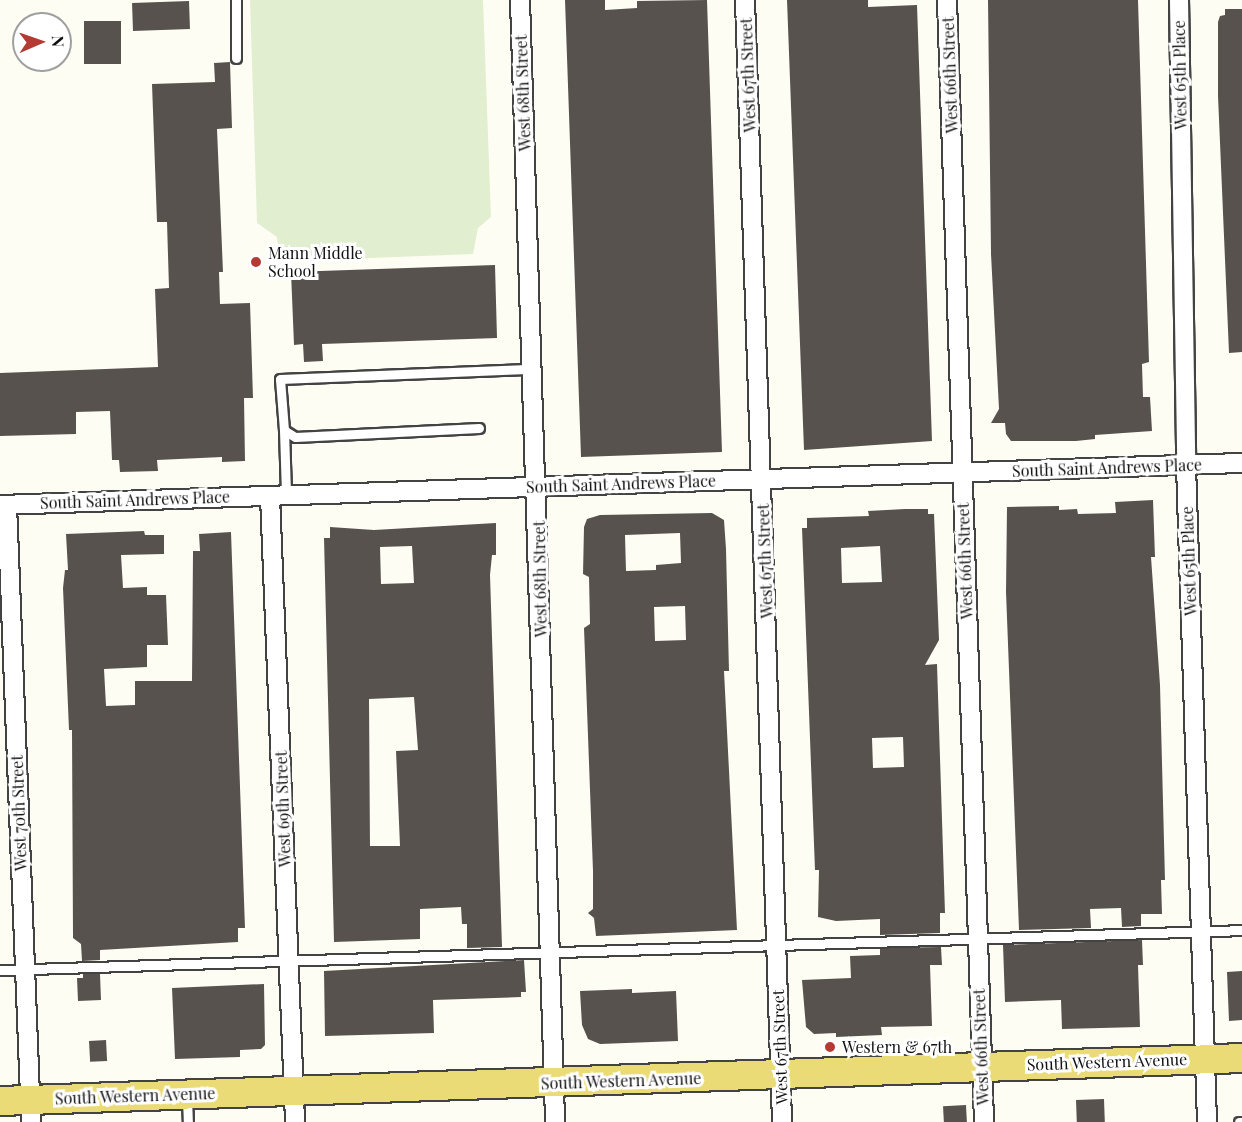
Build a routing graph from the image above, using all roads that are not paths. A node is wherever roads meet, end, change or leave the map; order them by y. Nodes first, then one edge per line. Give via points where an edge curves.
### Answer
1 (236, 0) edge
2 (520, 0) edge
3 (745, 0) edge
4 (948, 0) edge
5 (1179, 0) edge
6 (236, 58) dead end
7 (533, 369) junction
8 (479, 428) dead end
9 (285, 430) junction
10 (1242, 463) edge
11 (1186, 465) junction
12 (963, 474) junction
13 (762, 479) junction
14 (537, 487) junction
15 (278, 495) junction
16 (3, 505) edge
17 (1242, 930) edge
18 (1200, 931) junction
19 (977, 937) junction
20 (776, 944) junction
21 (548, 953) junction
22 (288, 962) junction
23 (0, 970) edge
24 (25, 970) junction
25 (1242, 1059) edge
26 (1204, 1060) junction
27 (981, 1066) junction
28 (780, 1076) junction
29 (554, 1083) junction
30 (294, 1092) junction
31 (0, 1101) edge
32 (188, 1108) edge
33 (31, 1111) edge
34 (295, 1122) edge
35 (555, 1122) edge
36 (782, 1122) edge
37 (984, 1122) edge
38 (1207, 1122) edge

1 - 6 lane
2 - 7 street, West 68th Street
3 - 13 street, West 67th Street
4 - 12 street, West 66th Street
5 - 11 street, West 65th Place
7 - 9 lane via 280,379
7 - 14 street, West 68th Street
8 - 9 lane via 295,436
9 - 15 lane
10 - 11 street, South Saint Andrews Place
11 - 12 street, South Saint Andrews Place
11 - 18 street, West 65th Place
12 - 13 street, South Saint Andrews Place
12 - 19 street, West 66th Street
13 - 14 street, South Saint Andrews Place
13 - 20 street, West 67th Street
14 - 15 street, South Saint Andrews Place
14 - 21 street, West 68th Street
15 - 16 street, South Saint Andrews Place
15 - 22 street, West 69th Street
16 - 24 street, West 70th Street
17 - 18 lane
18 - 19 lane
18 - 26 street, West 65th Place
19 - 20 lane
19 - 27 street, West 66th Street
20 - 21 lane
20 - 28 street, West 67th Street
21 - 22 lane
21 - 29 street, West 68th Street
22 - 24 lane
22 - 30 street, West 69th Street
23 - 24 lane
24 - 33 street, West 70th Street
25 - 26 main road, South Western Avenue
26 - 27 main road, South Western Avenue
26 - 38 street, West 65th Place
27 - 28 main road, South Western Avenue
27 - 37 street, West 66th Street
28 - 29 main road, South Western Avenue
28 - 36 street, West 67th Street
29 - 30 main road, South Western Avenue
29 - 35 street, West 68th Street
30 - 32 main road, South Western Avenue
30 - 34 street, West 69th Street
31 - 33 main road, South Western Avenue
32 - 33 main road, South Western Avenue

